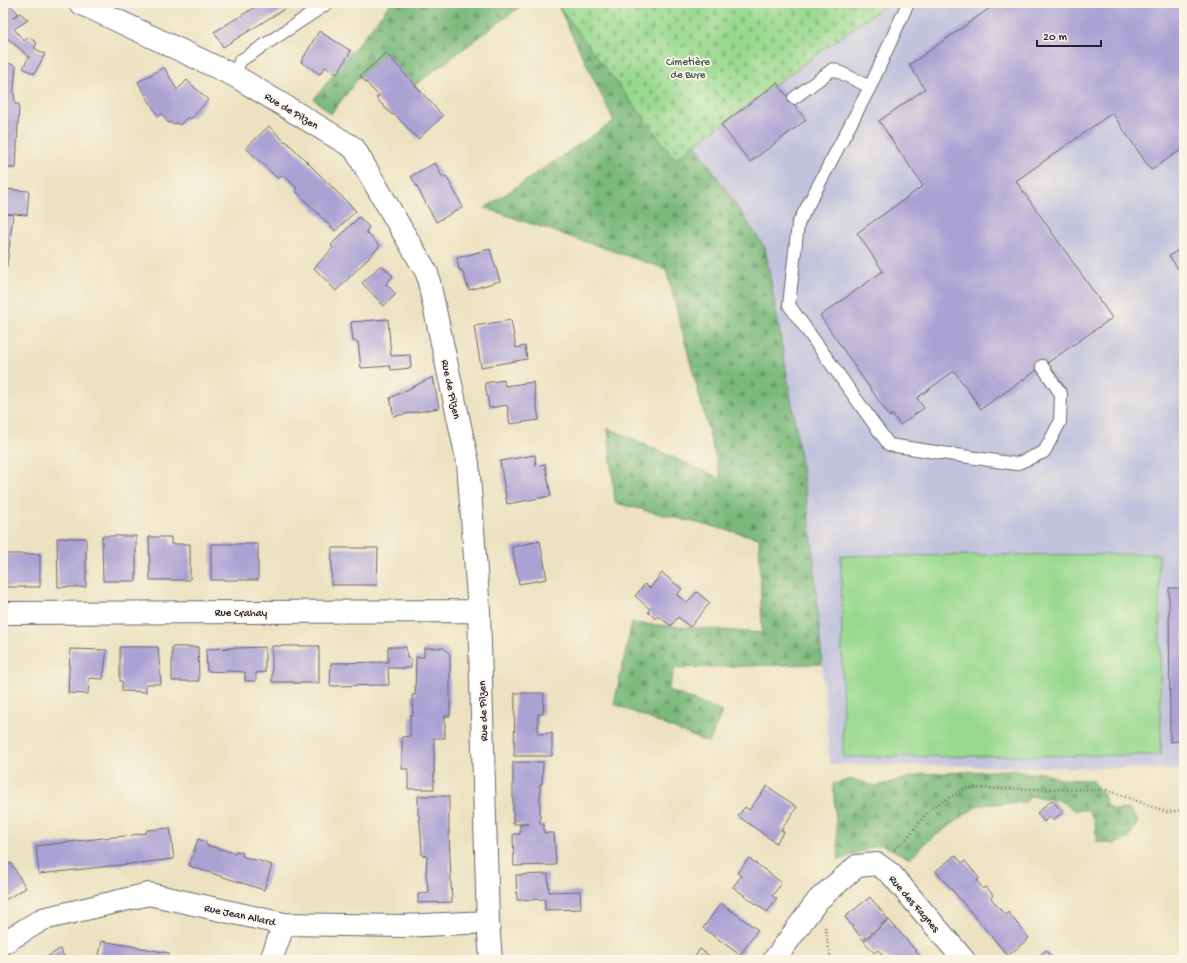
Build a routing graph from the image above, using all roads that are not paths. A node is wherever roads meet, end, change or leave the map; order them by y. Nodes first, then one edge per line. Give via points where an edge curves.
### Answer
1 (80, 3) edge
2 (328, 3) edge
3 (908, 3) edge
4 (235, 76) junction
5 (870, 87) junction
6 (794, 98) dead end
7 (1042, 366) dead end
8 (479, 611) junction
9 (3, 613) edge
10 (488, 922) junction
11 (284, 924) junction
12 (3, 943) edge
13 (271, 960) edge
14 (491, 960) edge
15 (774, 960) edge
16 (964, 960) edge

1 - 4 street, Rue de Pilzen
2 - 4 lane via 240,61
3 - 5 lane
4 - 8 street, Rue de Pilzen via 354,148 427,274 468,463
5 - 6 lane via 833,69
5 - 7 lane via 798,224 788,305 890,445 1016,464 1044,452 1060,422 1060,394
8 - 9 street, Rue Crahay
8 - 10 street, Rue de Pilzen
10 - 11 street, Rue Jean Allard via 402,926
10 - 14 street, Rue de Pilzen
11 - 12 street, Rue Jean Allard via 149,894 43,920
11 - 13 street
15 - 16 street, Rue des Fagnes via 818,900 867,865 892,874

